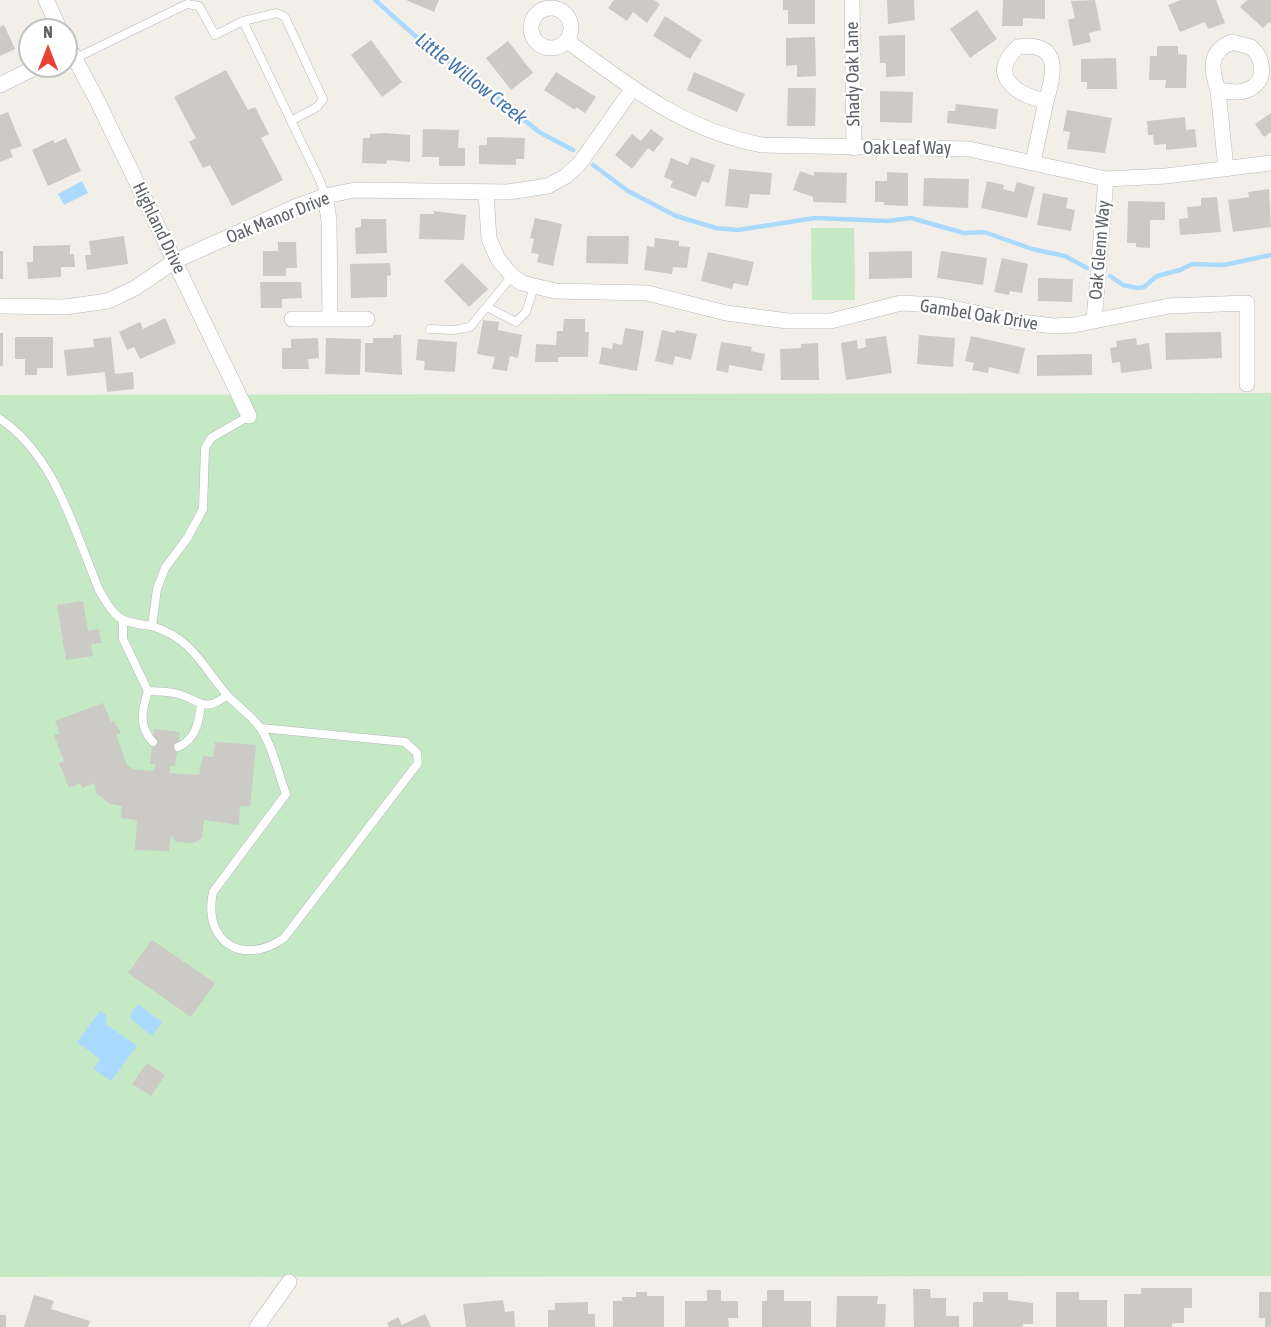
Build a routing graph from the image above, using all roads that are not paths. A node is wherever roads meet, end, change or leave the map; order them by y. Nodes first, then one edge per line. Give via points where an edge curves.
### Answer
1 (46, 0) edge
2 (852, 0) edge
3 (54, 18) edge
4 (243, 21) junction
5 (567, 41) dead end
6 (78, 46) edge
7 (78, 68) edge
8 (18, 76) edge
9 (0, 85) edge
10 (633, 88) junction
11 (1218, 90) dead end
12 (1046, 101) dead end
13 (291, 121) junction
14 (854, 148) junction
15 (1033, 162) junction
16 (1271, 162) edge
17 (1227, 169) junction
18 (1106, 179) junction
19 (486, 192) junction
20 (326, 196) junction
21 (175, 261) junction
22 (512, 276) junction
23 (534, 287) junction
24 (0, 306) edge
25 (487, 307) junction
26 (292, 319) dead end
27 (330, 319) junction
28 (367, 319) dead end
29 (1095, 321) junction
30 (430, 329) dead end
31 (1247, 384) dead end
32 (249, 416) joint
33 (0, 419) edge
34 (123, 622) junction
35 (152, 626) junction
36 (148, 692) junction
37 (227, 695) junction
38 (201, 704) junction
39 (261, 728) junction
40 (153, 742) dead end
41 (178, 747) dead end
42 (289, 1282) dead end
43 (257, 1327) edge

1 - 3 street
2 - 14 street, Shady Oak Lane
4 - 6 lane via 215,35 199,6 187,4
4 - 13 lane
4 - 13 lane via 277,12 285,17 323,99
5 - 10 street, Oak Leaf Way
7 - 21 street, Highland Drive
8 - 9 street
10 - 14 street, Oak Leaf Way via 683,120 730,139 762,145
10 - 19 street, Oak Manor Drive via 585,156 566,176 529,190
11 - 17 street
12 - 15 street
13 - 20 lane
14 - 15 street, Oak Leaf Way via 969,149
15 - 18 street, Oak Leaf Way
16 - 17 street, Oak Leaf Way
17 - 18 street, Oak Leaf Way
18 - 29 street, Oak Glenn Way
19 - 20 street, Oak Manor Drive via 355,190
19 - 22 street, Gambel Oak Drive via 489,239
20 - 21 street, Oak Manor Drive
20 - 27 street
21 - 24 street, Oak Manor Drive via 108,301 65,307
21 - 32 street, Highland Drive
22 - 23 street, Gambel Oak Drive
22 - 25 lane
23 - 25 lane via 526,312 516,322
23 - 29 street, Gambel Oak Drive via 555,291 647,292 726,314 788,321 831,321 902,303 939,305 1034,325
25 - 30 lane via 470,327
26 - 27 street
27 - 28 street
29 - 31 street, Gambel Oak Drive via 1169,306 1247,303
32 - 35 lane via 211,438 205,448 203,509 165,568 157,589
33 - 34 lane via 45,466 99,590
34 - 35 lane
34 - 36 lane via 123,639
35 - 37 lane via 183,640 211,670
36 - 38 lane via 181,694
36 - 40 lane via 142,716 146,736
37 - 38 lane via 219,702
37 - 39 lane
38 - 41 lane via 196,728
39 - 39 lane via 405,742 417,753 418,763 284,938 255,952 240,950 218,934 209,910 213,892 286,794
42 - 43 street

